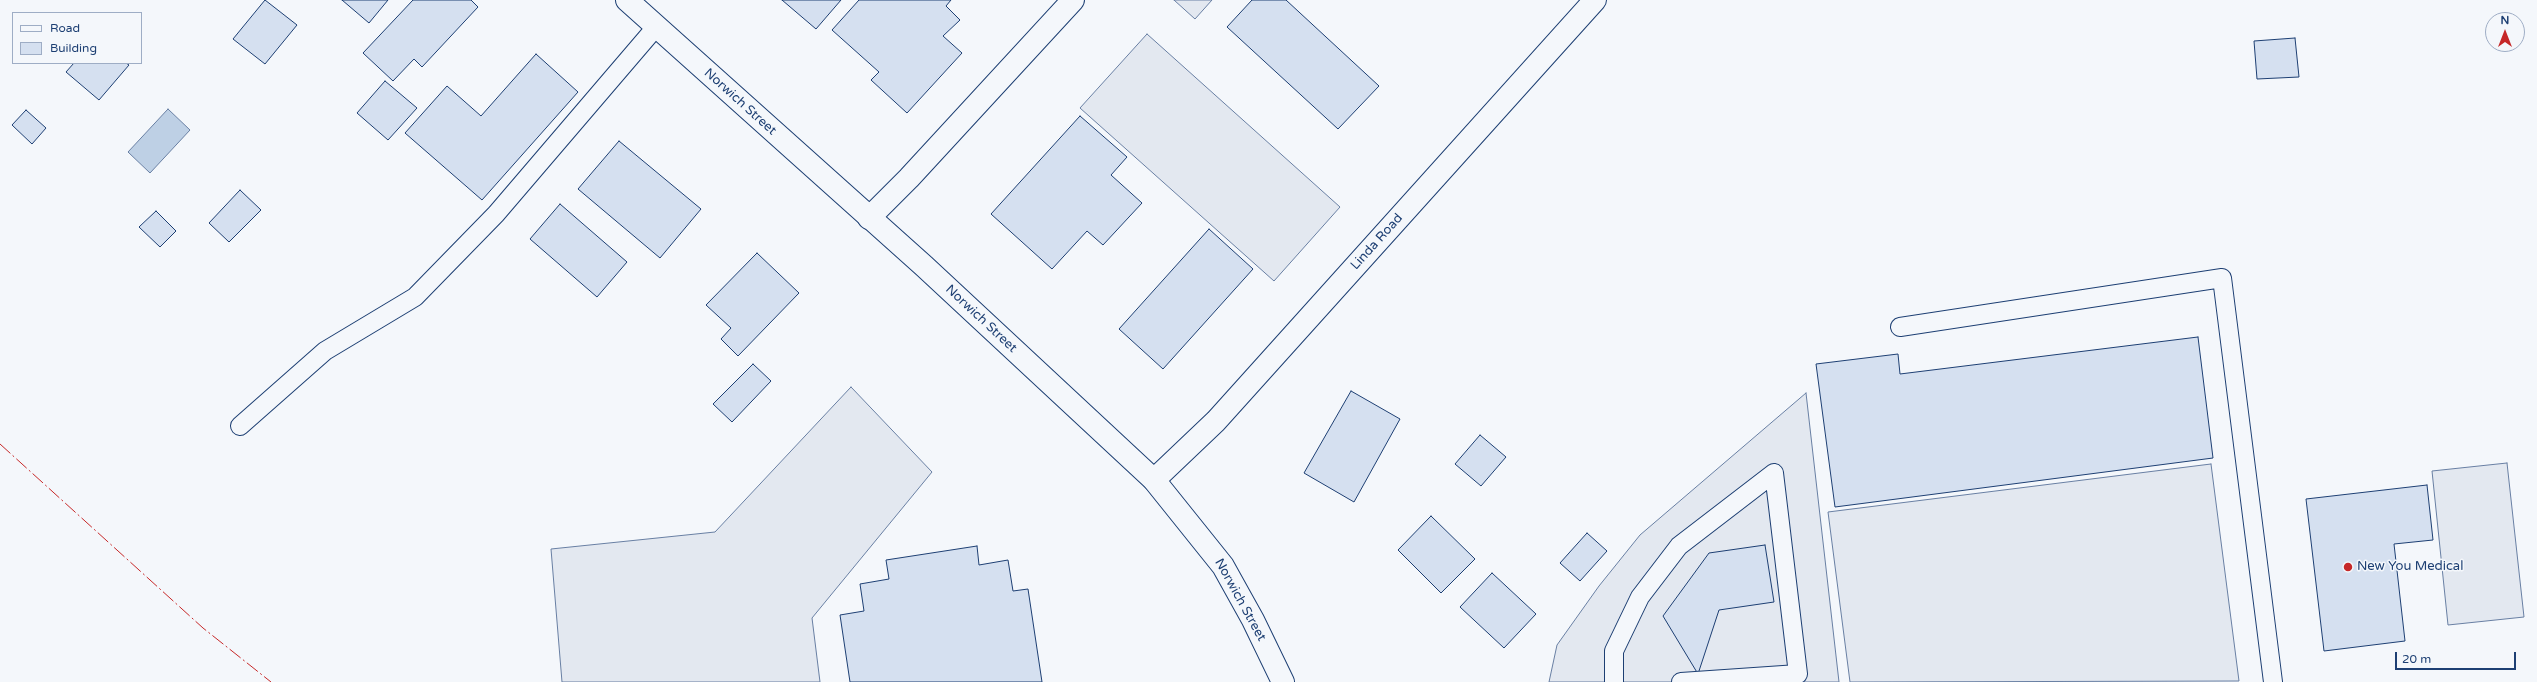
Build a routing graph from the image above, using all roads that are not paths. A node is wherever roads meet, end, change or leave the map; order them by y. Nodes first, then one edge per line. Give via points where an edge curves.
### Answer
1 (627, 0) edge
2 (1073, 0) edge
3 (1595, 0) edge
4 (656, 27) junction
5 (869, 218) junction
6 (1900, 327) dead end
7 (240, 426) dead end
8 (1154, 480) junction
9 (1778, 678) edge
10 (1283, 682) edge
11 (1614, 682) edge
12 (1681, 682) edge
13 (2273, 682) edge

1 - 4 main road, Norwich Street
2 - 5 main road via 910,178
3 - 8 main road, Linda Road via 1216,421
4 - 5 main road, Norwich Street
4 - 7 lane via 496,214 415,296 325,351
5 - 8 main road, Norwich Street
6 - 13 lane via 2222,278
8 - 10 main road, Norwich Street via 1223,566
9 - 11 lane via 1798,674 1774,473 1679,546 1640,597 1614,651
9 - 12 lane

